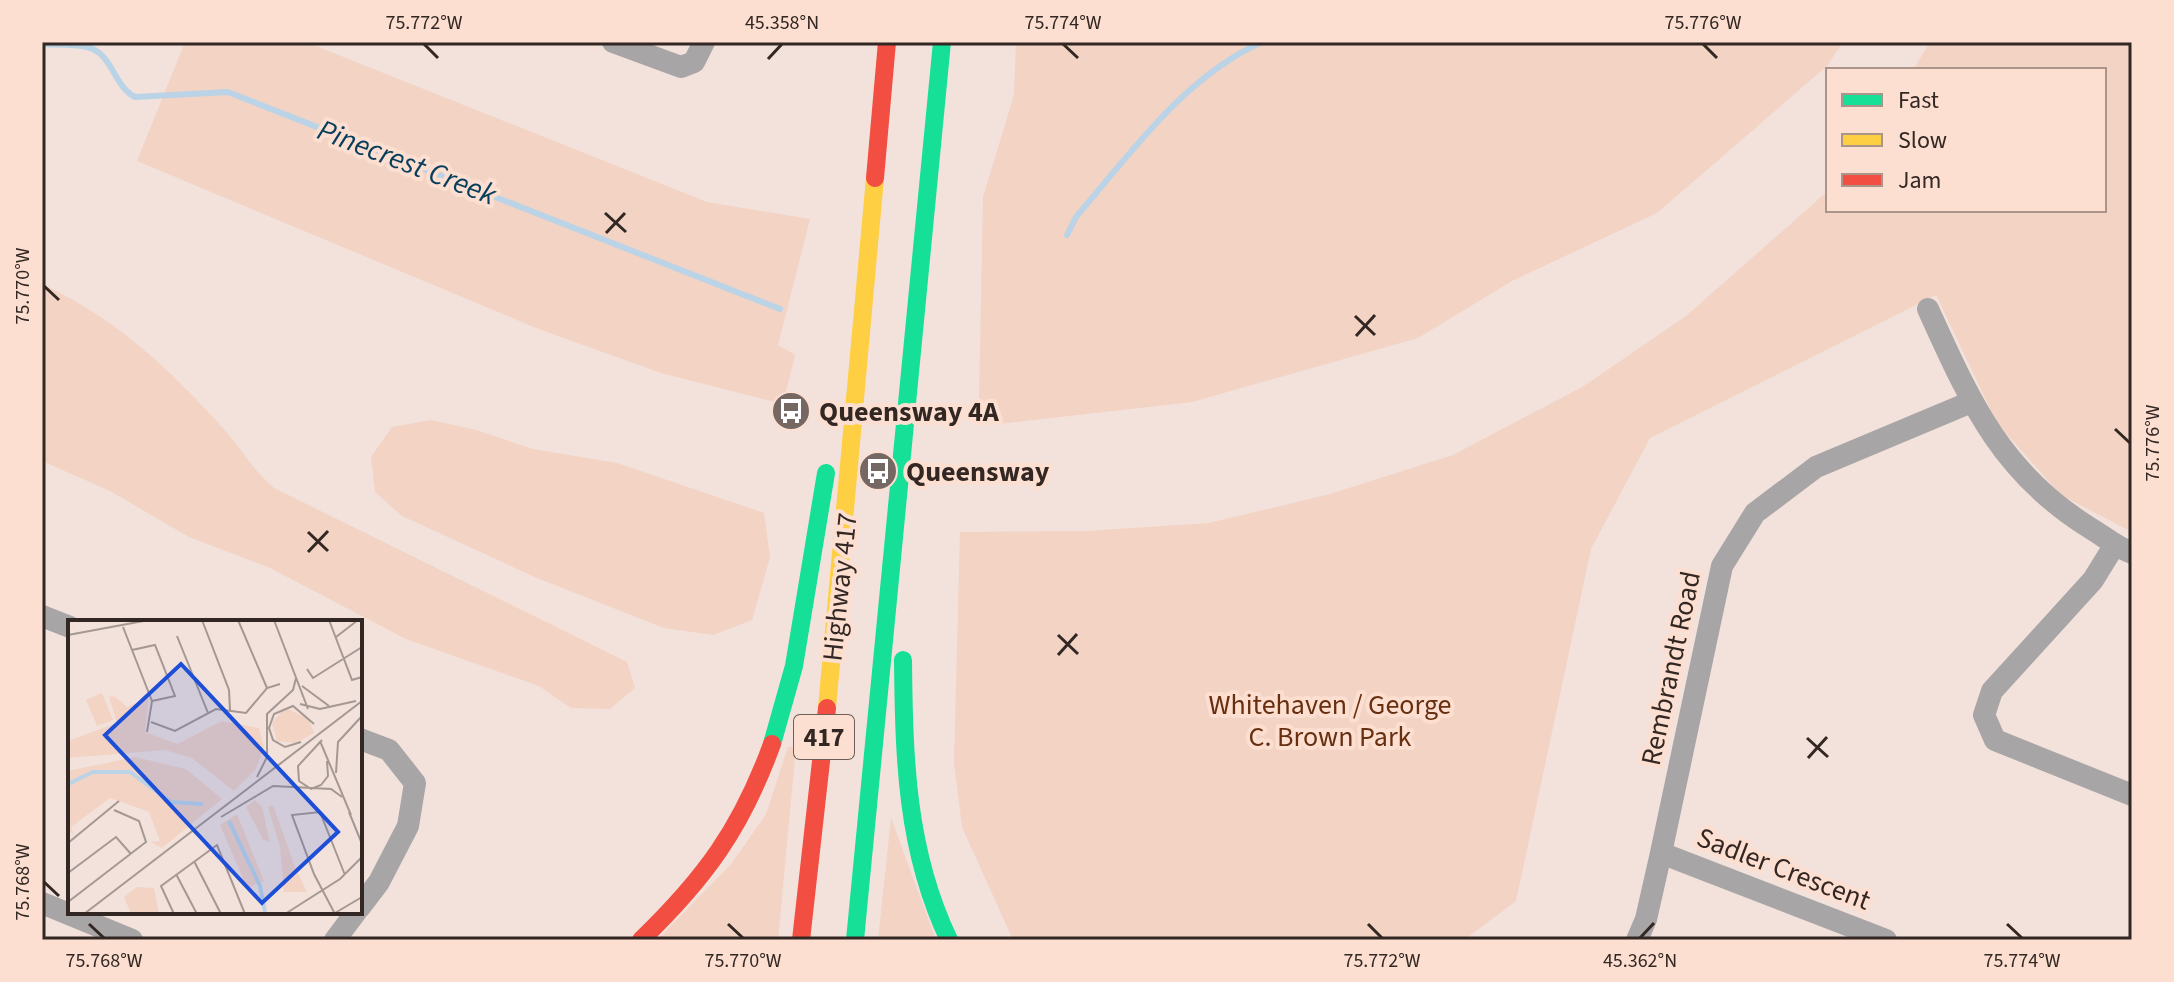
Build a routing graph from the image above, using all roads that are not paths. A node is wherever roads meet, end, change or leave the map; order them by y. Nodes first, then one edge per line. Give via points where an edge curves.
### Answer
1 (613, 42) edge
2 (704, 42) edge
3 (887, 42) edge
4 (942, 42) edge
5 (869, 233) junction
6 (1928, 309) dead end
7 (1971, 402) junction
8 (833, 429) dead end
9 (828, 458) dead end
10 (896, 540) junction
11 (2123, 550) edge
12 (42, 616) edge
13 (68, 626) edge
14 (362, 740) edge
15 (2132, 795) edge
16 (1661, 853) junction
17 (42, 903) edge
18 (362, 905) edge
19 (68, 914) edge
20 (69, 914) edge
21 (355, 914) edge
22 (132, 940) edge
23 (335, 940) edge
24 (641, 940) edge
25 (801, 940) edge
26 (855, 940) edge
27 (949, 940) edge
28 (1637, 940) edge
29 (1886, 940) edge

1 - 2 street via 685,65 694,62
3 - 5 highway, Highway 417 / 417
4 - 10 highway, 417
5 - 8 highway
5 - 25 highway, Highway 417 / 417 via 845,534
6 - 7 street
7 - 11 street via 2007,457 2052,504
7 - 16 street, Rembrandt Road via 1816,467 1755,513 1722,566
9 - 24 highway via 785,706 755,796 707,875 676,912
10 - 26 highway, 417
10 - 27 highway via 910,823 925,884
11 - 15 street via 1992,691 1984,715 1995,740
12 - 13 street
14 - 18 street via 389,750 415,783 408,826
16 - 28 street, Rembrandt Road
16 - 29 street, Sadler Crescent
17 - 19 street
20 - 22 street
21 - 23 street

